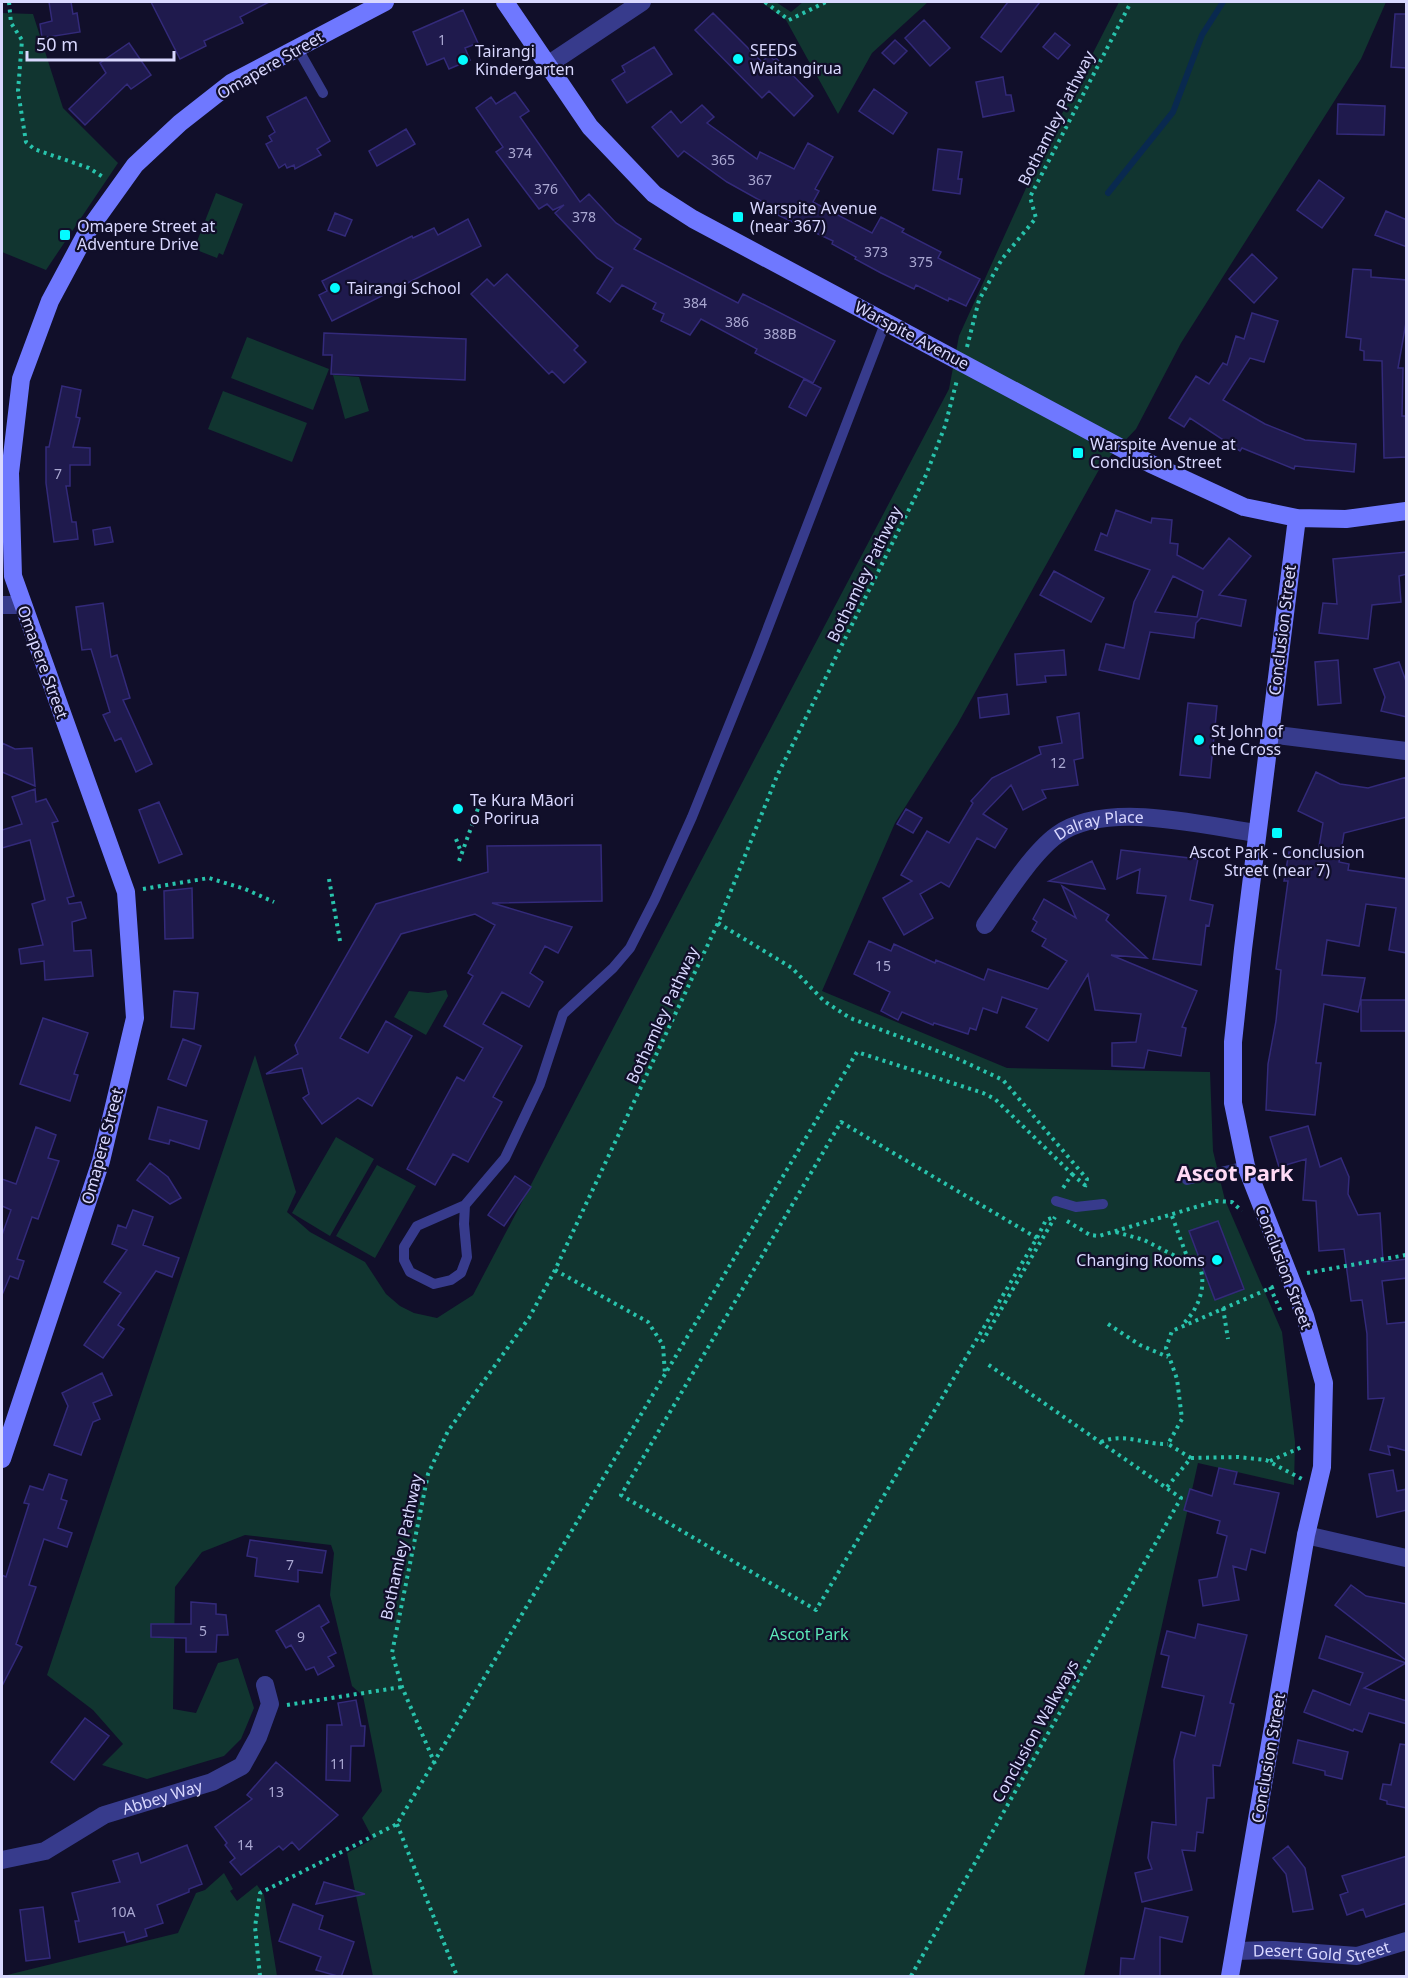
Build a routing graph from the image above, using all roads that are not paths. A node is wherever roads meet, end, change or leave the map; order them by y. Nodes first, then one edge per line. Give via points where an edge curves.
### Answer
1 (385, 2) edge
2 (505, 2) edge
3 (642, 2) edge
4 (298, 49) junction
5 (549, 64) junction
6 (323, 93) dead end
7 (886, 321) junction
8 (1407, 511) edge
9 (1297, 518) junction
10 (2, 605) edge
11 (22, 605) junction
12 (1269, 734) junction
13 (1407, 751) edge
14 (1256, 833) junction
15 (985, 925) dead end
16 (1246, 1166) junction
17 (1187, 1180) dead end
18 (1056, 1201) road end
19 (1103, 1204) dead end
20 (465, 1205) junction
21 (2, 1459) edge
22 (1306, 1535) junction
23 (1407, 1558) edge
24 (265, 1685) dead end
25 (2, 1860) edge
26 (1407, 1941) edge
27 (1235, 1951) junction
28 (1230, 1977) edge

1 - 4 main road, Omapere Street
2 - 5 main road, Warspite Avenue
3 - 5 street
4 - 6 lane
4 - 11 main road, Omapere Street via 231,83 135,165 87,232 50,301 21,380 10,473 13,576
5 - 7 main road, Warspite Avenue via 590,127 654,194 693,219
7 - 9 main road, Warspite Avenue via 1199,488 1244,507
7 - 20 lane via 757,656 655,899 630,948 563,1014 540,1084 505,1158
8 - 9 main road, Warspite Avenue via 1346,519
9 - 12 main road, Conclusion Street
10 - 11 street
11 - 21 main road, Omapere Street via 126,892 135,1018 101,1161
12 - 13 street
12 - 14 main road, Conclusion Street
14 - 15 street, Dalray Place via 1142,817 1098,818 1058,835 1017,878
14 - 16 main road, Conclusion Street via 1233,1042 1233,1103
16 - 17 lane
16 - 22 main road, Conclusion Street via 1305,1316 1324,1383 1325,1412 1310,1480
18 - 19 lane via 1076,1207
20 - 20 lane via 467,1257 461,1273 434,1284 410,1272 404,1260 404,1247 417,1226
22 - 23 street
22 - 27 main road, Conclusion Street
24 - 25 street, Abbey Way via 270,1704 249,1755 242,1766 227,1776 104,1815 45,1851
26 - 27 street, Desert Gold Street via 1357,1956
27 - 28 main road, Conclusion Street

